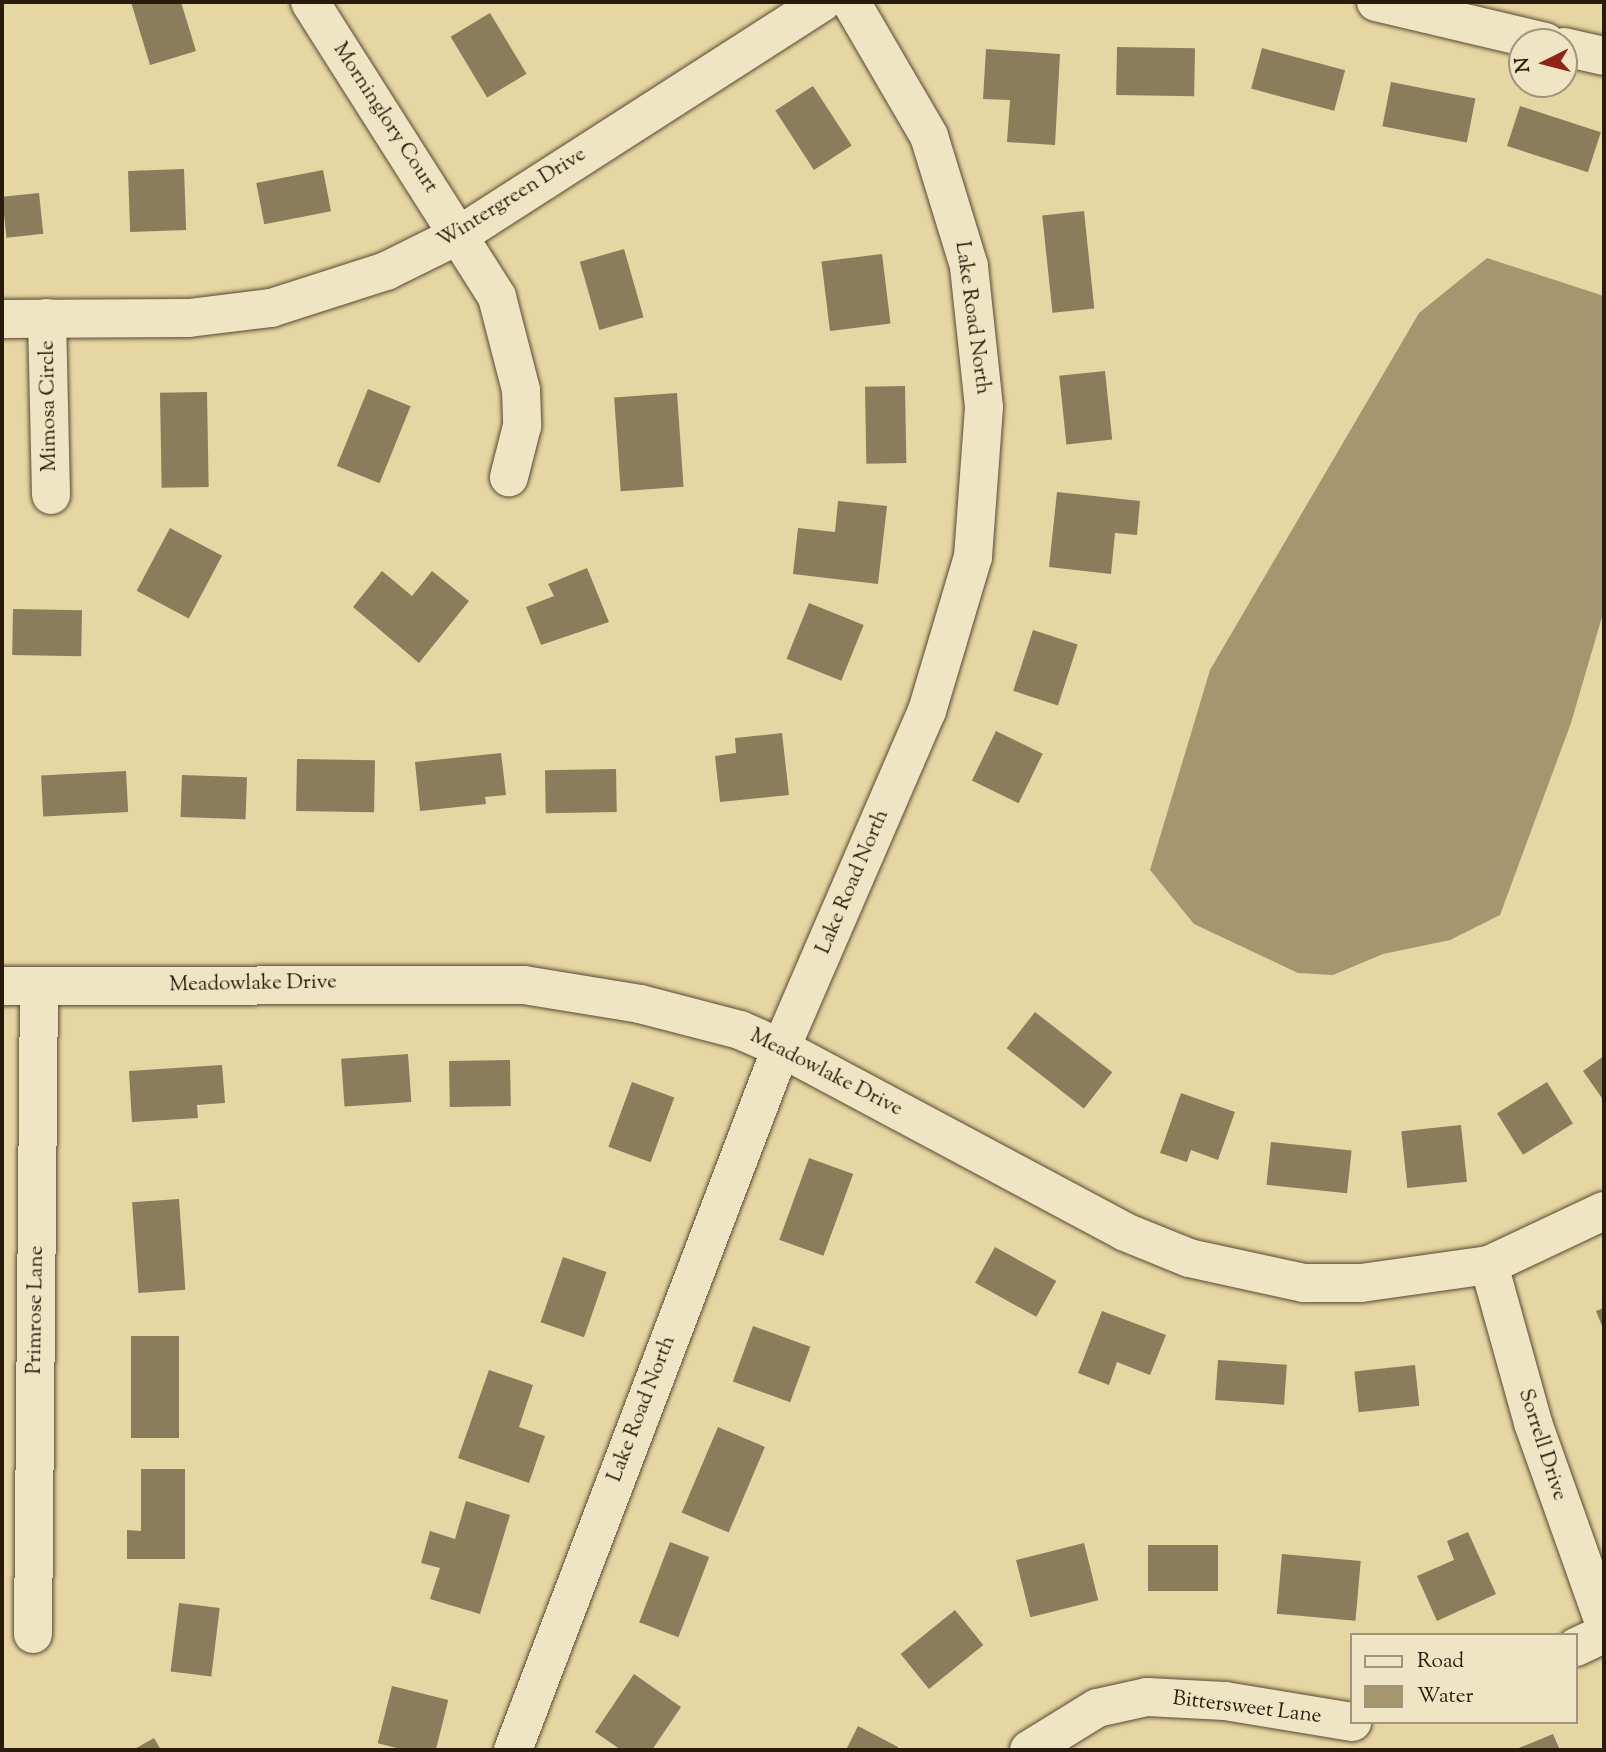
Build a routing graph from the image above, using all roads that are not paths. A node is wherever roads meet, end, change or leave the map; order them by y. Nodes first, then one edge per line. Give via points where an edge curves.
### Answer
1 (310, 2) edge
2 (823, 2) edge
3 (851, 2) edge
4 (1376, 2) edge
5 (1508, 33) edge
6 (1578, 50) edge
7 (1604, 56) edge
8 (461, 234) junction
9 (2, 318) edge
10 (47, 318) junction
11 (509, 477) dead end
12 (51, 495) dead end
13 (20, 986) edge
14 (781, 1048) junction
15 (1604, 1211) edge
16 (1489, 1265) junction
17 (1604, 1622) edge
18 (33, 1634) dead end
19 (1604, 1634) edge
20 (1578, 1646) edge
21 (1350, 1722) edge
22 (513, 1750) edge
23 (1029, 1750) edge

1 - 8 street, Morninglory Court
2 - 8 street, Wintergreen Drive
3 - 14 street, Lake Road North via 919,117 958,221 982,359 981,506 946,660
4 - 5 street
6 - 7 street
8 - 10 street, Wintergreen Drive via 386,271 271,308 189,318
8 - 11 street, Morninglory Court via 497,297 513,345 522,426
9 - 10 street, Wintergreen Drive
10 - 12 street, Mimosa Circle
13 - 14 street, Meadowlake Drive via 524,985 640,1004 740,1030
13 - 18 street, Primrose Lane
14 - 16 street, Meadowlake Drive via 1125,1232 1189,1258 1304,1283 1385,1281
14 - 22 street, Lake Road North
15 - 16 street, Meadowlake Drive
16 - 17 street, Sorrell Drive via 1533,1423
19 - 20 street
21 - 23 street, Bittersweet Lane via 1224,1701 1147,1697 1097,1708

